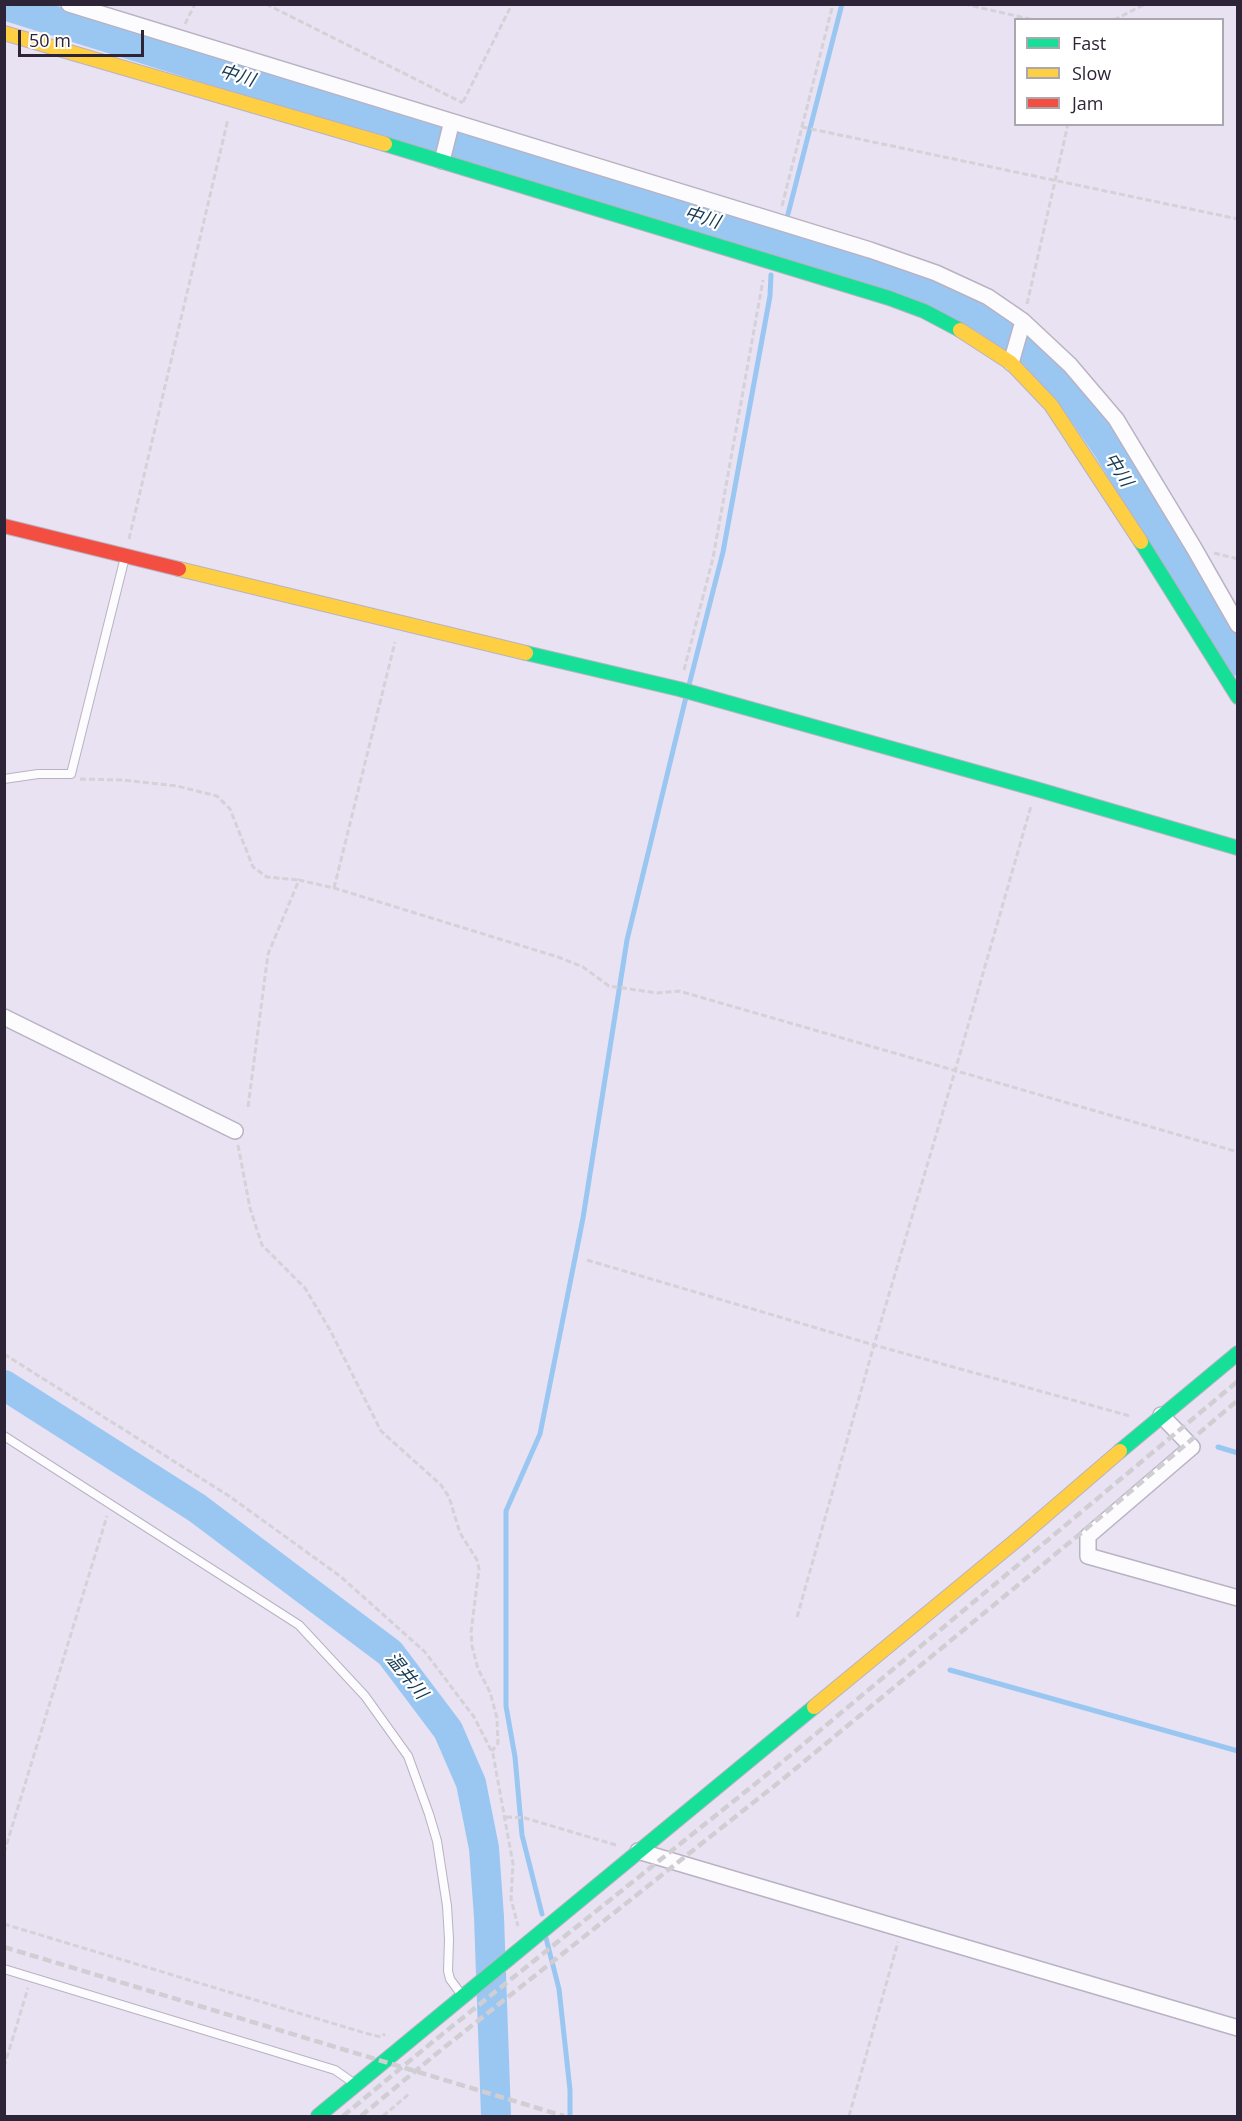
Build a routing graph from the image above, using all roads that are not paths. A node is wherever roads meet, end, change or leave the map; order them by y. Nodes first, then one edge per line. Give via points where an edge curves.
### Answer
1 (69, 4) edge
2 (4, 33) edge
3 (452, 126) junction
4 (443, 158) junction
5 (1023, 320) junction
6 (1012, 360) junction
7 (4, 526) edge
8 (125, 555) junction
9 (1238, 625) edge
10 (1238, 697) edge
11 (4, 779) edge
12 (1238, 848) edge
13 (4, 1017) edge
14 (235, 1131) road end
15 (1238, 1353) edge
16 (1157, 1418) junction
17 (4, 1436) edge
18 (1238, 1598) edge
19 (638, 1851) junction
20 (4, 1969) edge
21 (463, 1998) junction
22 (1238, 2028) edge
23 (356, 2085) junction
24 (318, 2116) edge

1 - 3 street
2 - 4 street
3 - 4 street
3 - 5 street via 870,250 936,273 988,297
4 - 6 street via 889,298 952,325
5 - 6 street
5 - 9 street via 1070,365 1116,419
6 - 10 street via 1051,405 1121,509
7 - 8 street
8 - 11 lane via 71,774
8 - 12 street via 679,689
13 - 14 street
15 - 16 street
16 - 18 street via 1191,1447 1088,1536 1088,1556
16 - 19 street via 1019,1538
17 - 21 lane via 299,1625 365,1696 408,1755 429,1814 447,1906 448,1971
19 - 21 street
19 - 22 street
20 - 23 lane via 335,2070
21 - 23 street
23 - 24 street

